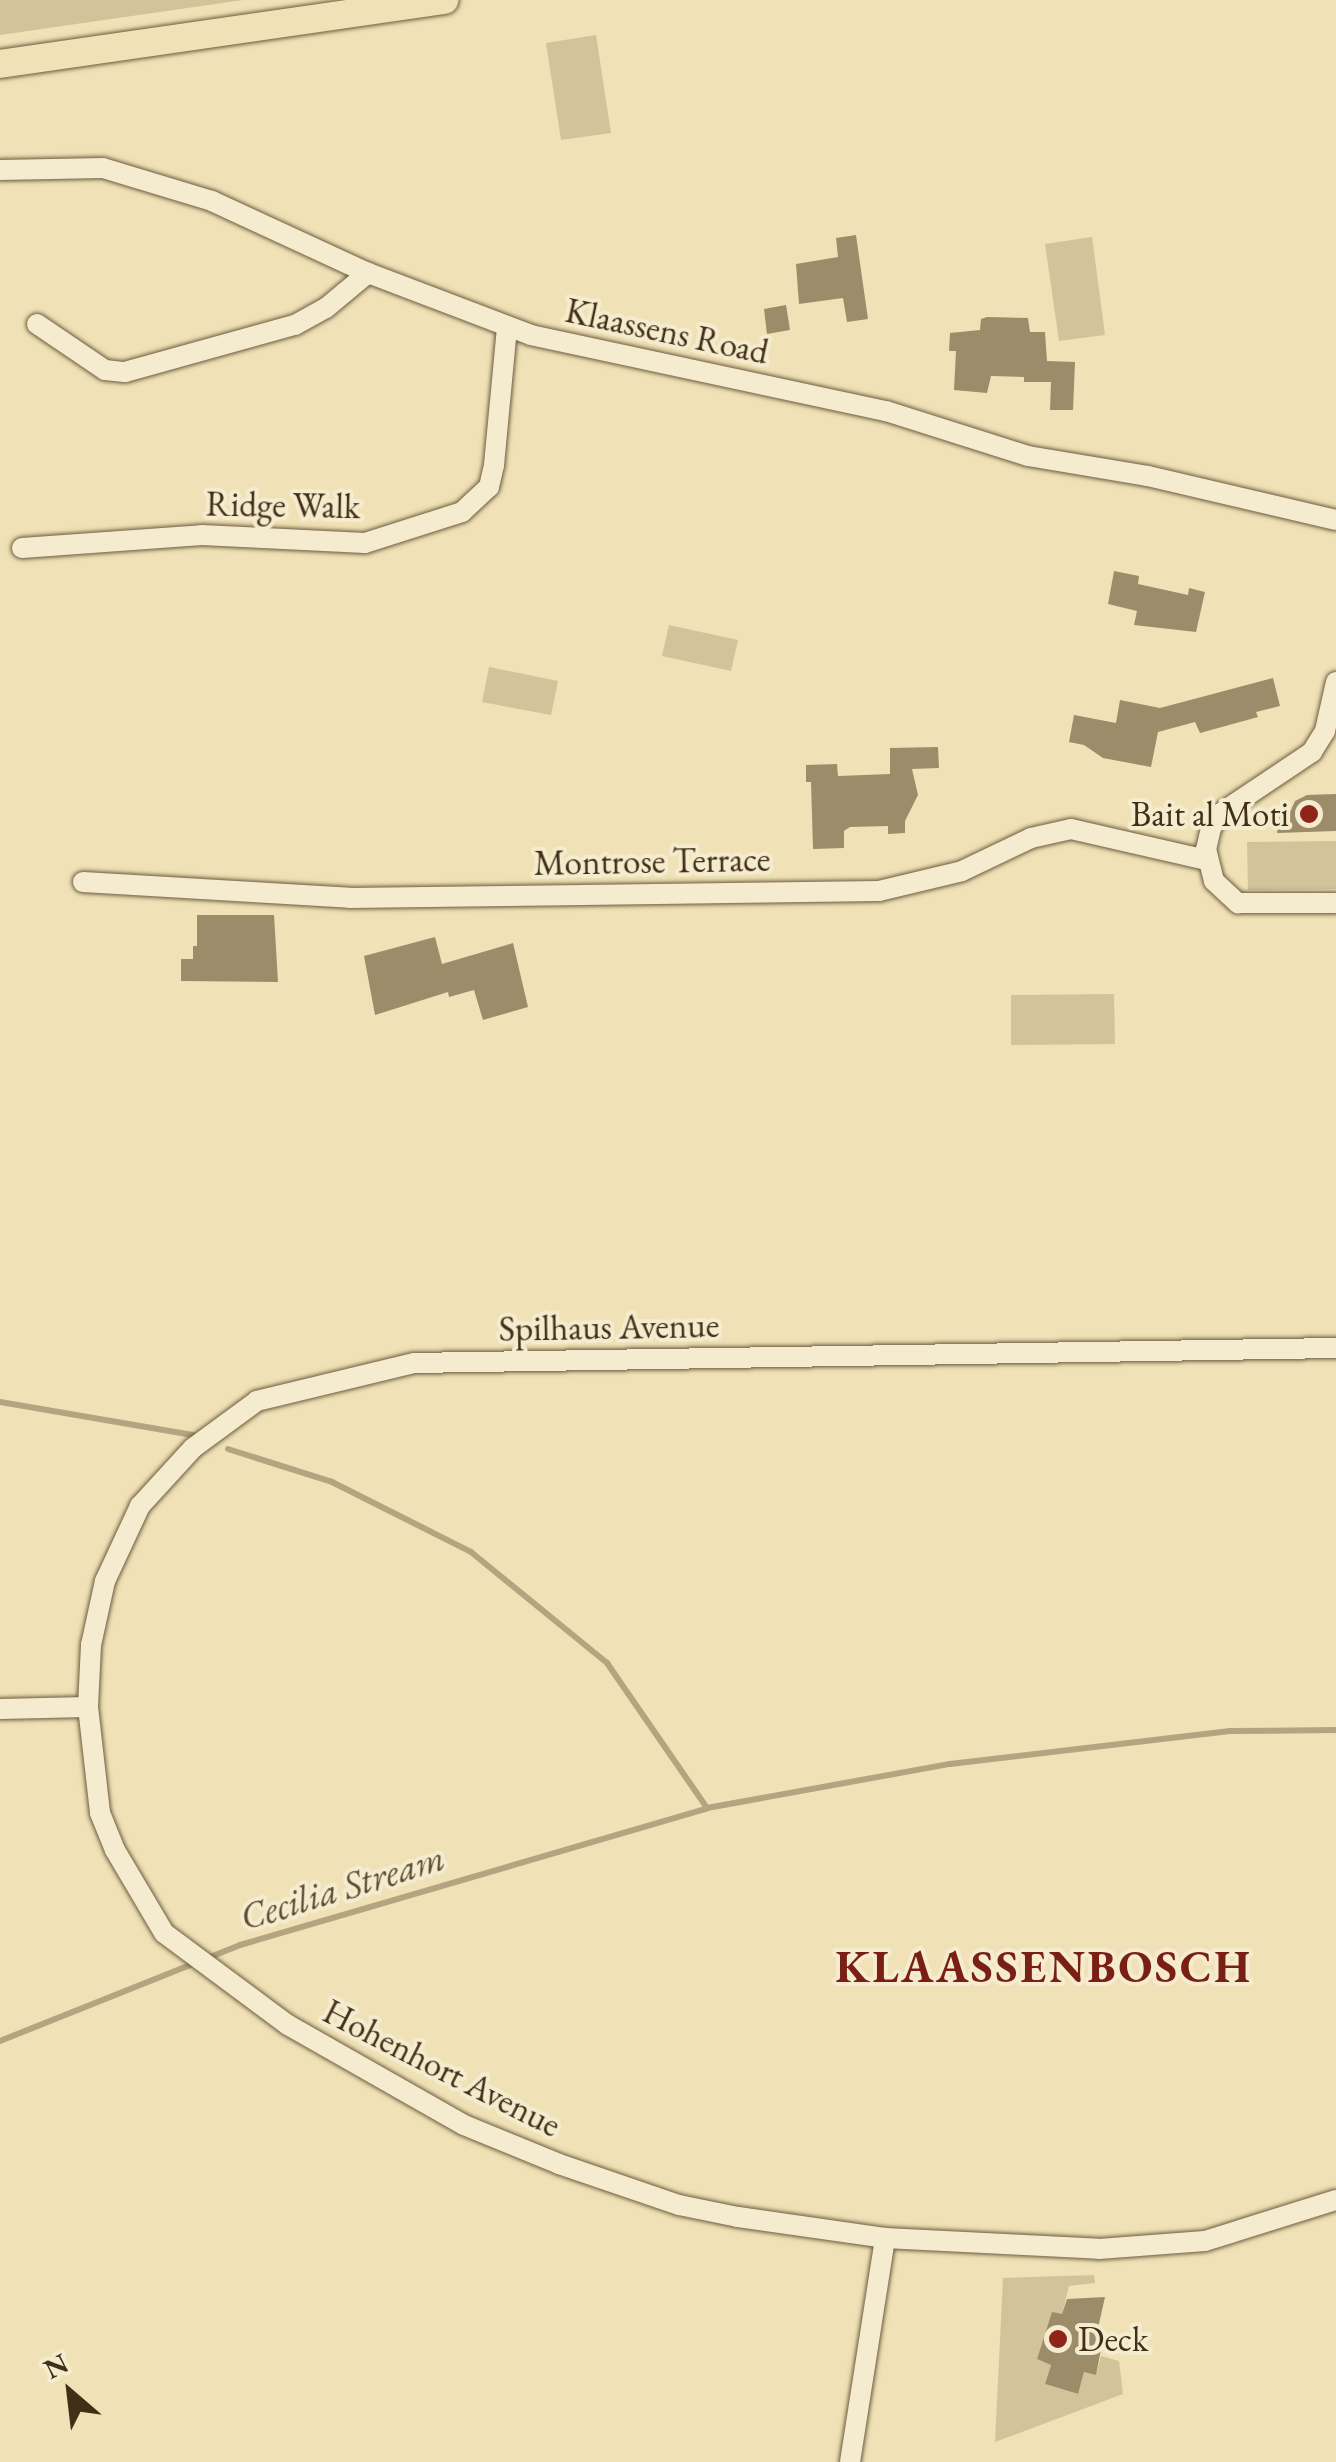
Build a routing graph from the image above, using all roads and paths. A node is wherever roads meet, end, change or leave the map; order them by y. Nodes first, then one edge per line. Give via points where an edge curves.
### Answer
1 (444, 0) edge
2 (0, 64) edge
3 (0, 170) edge
4 (368, 273) junction
5 (37, 324) dead end
6 (507, 327) junction
7 (1336, 520) edge
8 (22, 548) dead end
9 (1336, 682) edge
10 (1206, 860) junction
11 (83, 882) dead end
12 (1336, 903) edge
13 (1336, 1348) edge
14 (88, 1707) junction
15 (0, 1708) edge
16 (1336, 2200) edge
17 (884, 2238) junction
18 (850, 2462) edge

1 - 2 main road
3 - 4 street, Klaassens Road via 102,168 141,178 212,201
4 - 5 street via 294,325 125,372 105,370
4 - 6 street, Klaassens Road
6 - 7 street, Klaassens Road via 886,411 1028,456
6 - 8 street, Ridge Walk via 489,487 462,512 365,543 202,535
9 - 10 street via 1320,742 1221,812
10 - 11 street, Montrose Terrace via 1072,829 1031,838 948,876 879,891 350,898
10 - 12 street via 1214,881 1238,903
13 - 14 street, Spilhaus Avenue via 414,1363 257,1401 192,1448 140,1506 105,1581 91,1645
14 - 15 street
14 - 17 street, Hohenhort Avenue via 100,1812 164,1934 288,2026 410,2096 559,2164 679,2205
16 - 17 street, Hohenhort Avenue via 1188,2243 1099,2250
17 - 18 street

